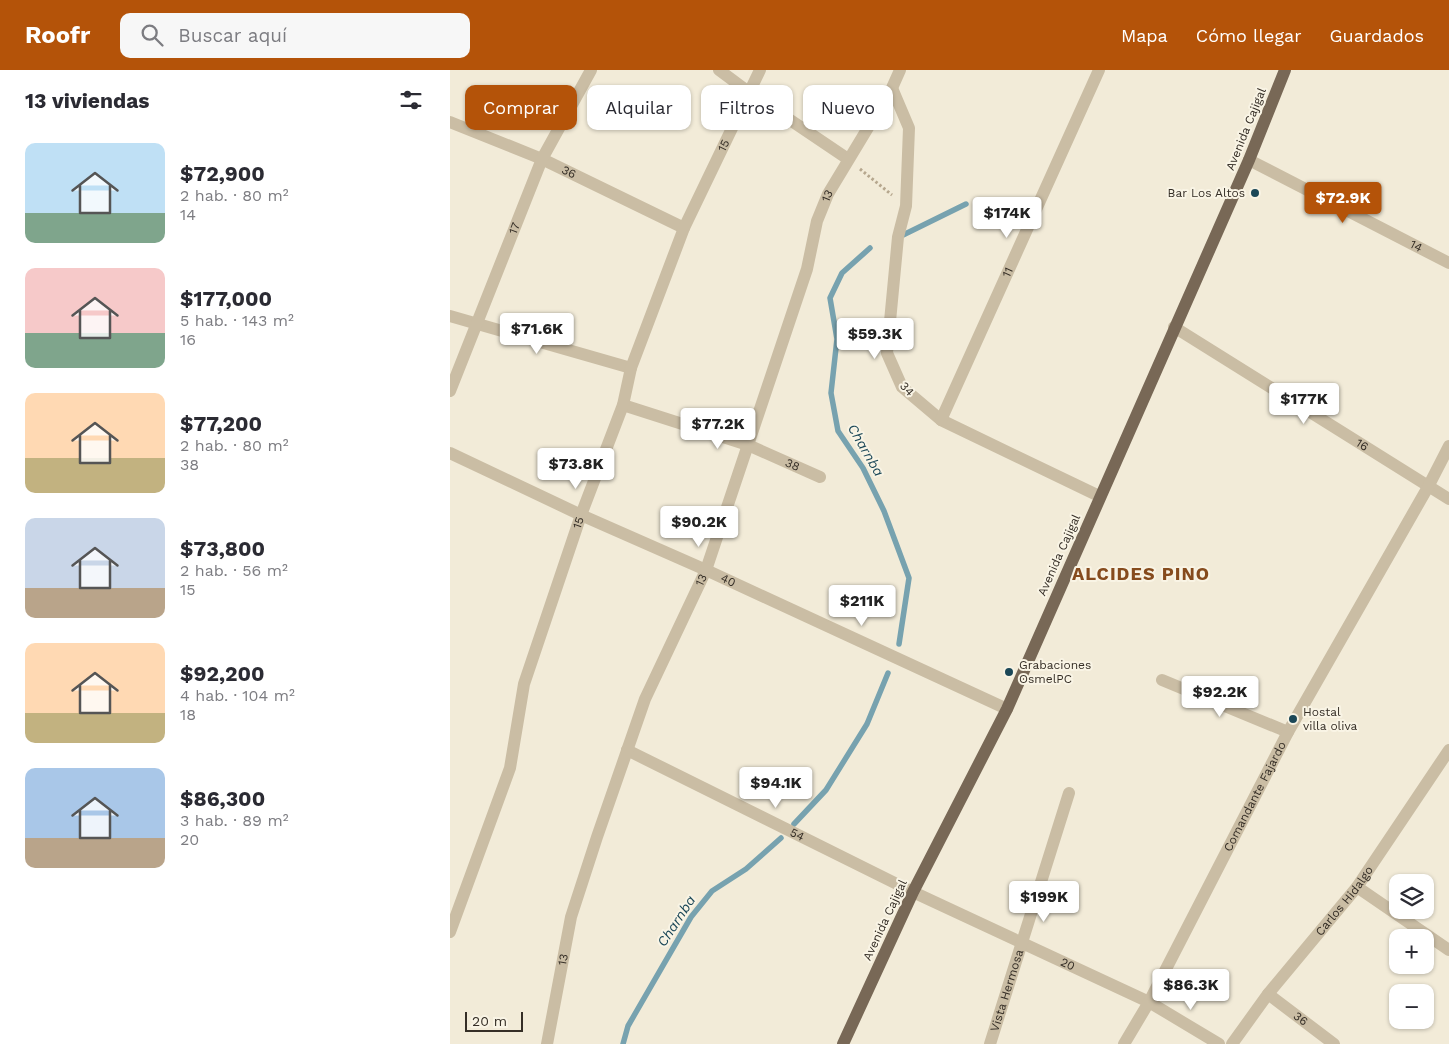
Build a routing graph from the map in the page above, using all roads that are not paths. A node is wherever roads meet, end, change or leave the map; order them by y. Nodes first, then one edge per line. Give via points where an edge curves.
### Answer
1 (592, 70) edge
2 (720, 70) edge
3 (760, 70) edge
4 (900, 70) edge
5 (1099, 70) edge
6 (1285, 70) edge
7 (740, 85) edge
8 (753, 85) edge
9 (893, 86) edge
10 (893, 90) edge
11 (450, 122) edge
12 (793, 122) edge
13 (732, 130) edge
14 (866, 130) edge
15 (542, 159) junction
16 (848, 159) junction
17 (1249, 160) junction
18 (684, 228) junction
19 (1449, 262) edge
20 (450, 316) edge
21 (477, 324) junction
22 (1174, 327) junction
23 (631, 368) junction
24 (450, 391) edge
25 (623, 405) junction
26 (940, 420) junction
27 (748, 445) junction
28 (1449, 446) edge
29 (450, 453) edge
30 (820, 477) dead end
31 (1428, 487) junction
32 (1099, 496) junction
33 (1449, 499) edge
34 (581, 515) junction
35 (706, 570) junction
36 (1162, 680) dead end
37 (1006, 709) junction
38 (1288, 732) junction
39 (627, 750) junction
40 (1449, 750) edge
41 (1069, 793) dead end
42 (1357, 887) junction
43 (913, 892) junction
44 (450, 932) edge
45 (1023, 944) junction
46 (1449, 950) edge
47 (1268, 994) junction
48 (1149, 1002) junction
49 (547, 1044) edge
50 (843, 1044) edge
51 (990, 1044) edge
52 (1124, 1044) edge
53 (1219, 1044) edge
54 (1232, 1044) edge
55 (1334, 1044) edge

1 - 15 street, 17
2 - 7 street
3 - 8 street, 15
4 - 9 street, 13
5 - 26 street, 11
6 - 17 main road, Avenida Cajigal
10 - 26 street, 34 via 909,128 906,206 898,237 887,353 902,386
11 - 15 street, 36
12 - 16 street
13 - 18 street, 15
14 - 16 street, 13
15 - 18 street, 36
15 - 21 street, 17
16 - 27 street, 13 via 817,221 807,269
17 - 19 street, 14
17 - 22 main road, Avenida Cajigal
18 - 23 street, 15
20 - 21 street
21 - 23 street
21 - 24 street, 17
22 - 31 street, 16
22 - 32 main road, Avenida Cajigal
23 - 25 street, 15
25 - 27 street, 38
25 - 34 street, 15
26 - 32 street, 34
27 - 30 street, 38
27 - 35 street, 13
28 - 31 street, Comandante Fajardo
29 - 34 street, 40
31 - 33 street, 16
31 - 38 street, Comandante Fajardo
32 - 37 main road, Avenida Cajigal
34 - 35 street, 40
34 - 44 street, 15 via 524,684 510,768
35 - 37 street, 40
35 - 39 street, 13 via 645,699
36 - 38 street
37 - 43 main road, Avenida Cajigal
38 - 48 street, Comandante Fajardo
39 - 43 street, 54
39 - 49 street, 13 via 572,917
40 - 42 street, Carlos Hidalgo
41 - 45 street, Vista Hermosa
42 - 46 street
42 - 47 street, Carlos Hidalgo
43 - 45 street, 20
43 - 50 main road, Avenida Cajigal
45 - 48 street, 20
45 - 51 street, Vista Hermosa
47 - 54 street, Carlos Hidalgo
47 - 55 street, 36
48 - 52 street, Comandante Fajardo
48 - 53 street, 20

